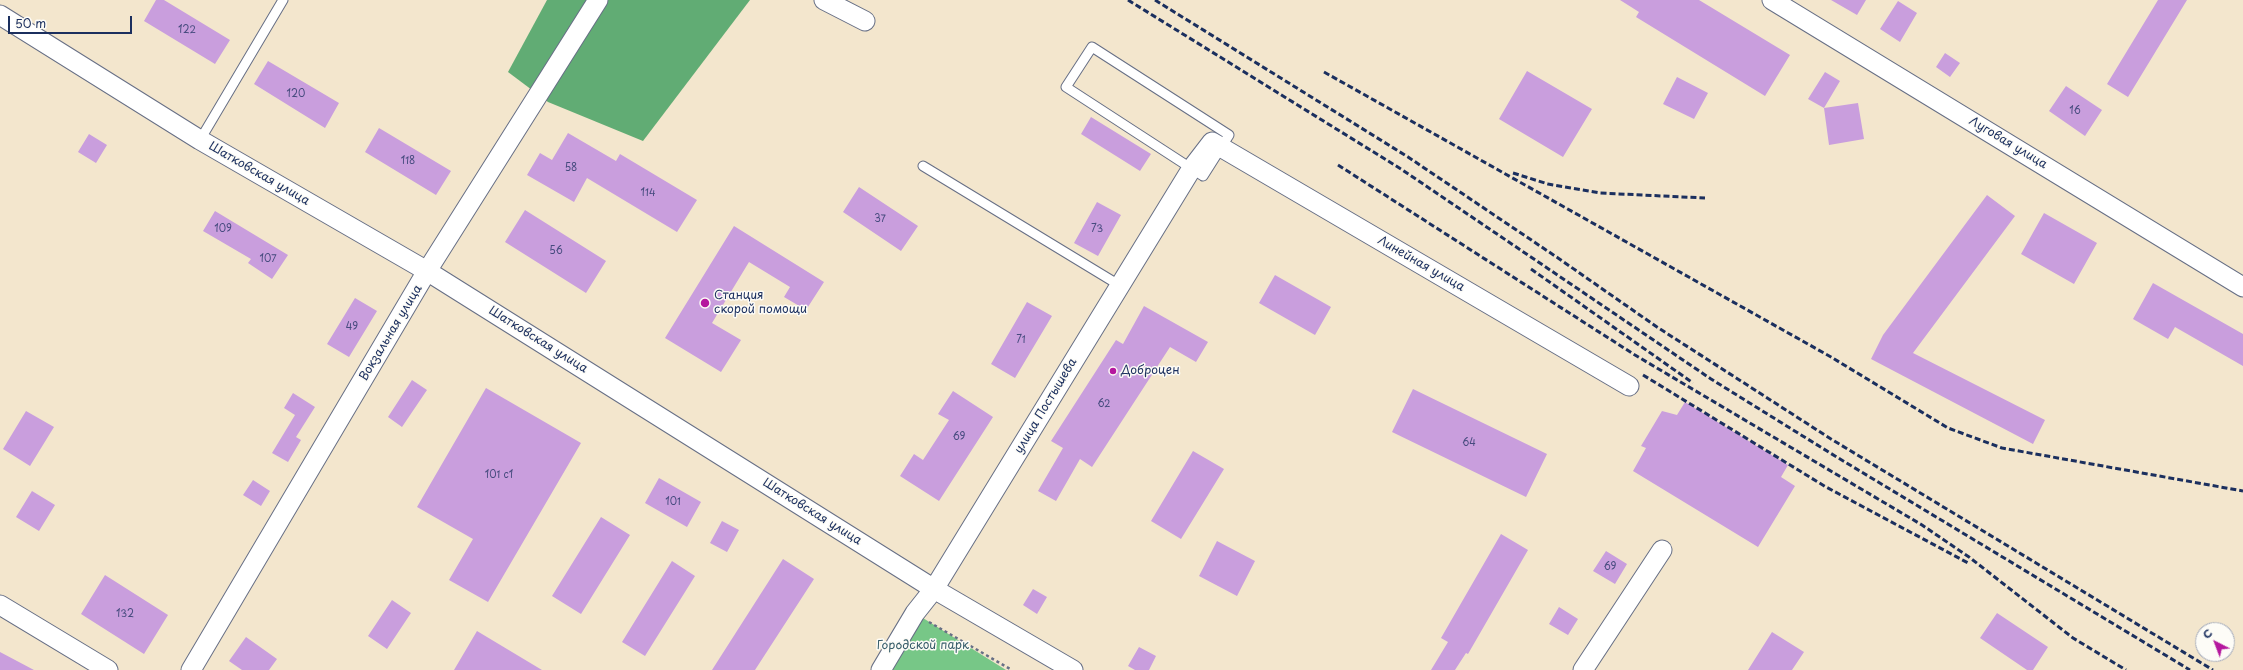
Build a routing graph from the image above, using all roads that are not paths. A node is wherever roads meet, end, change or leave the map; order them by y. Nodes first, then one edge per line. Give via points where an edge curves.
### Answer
1 (283, 0) edge
2 (598, 0) edge
3 (824, 0) edge
4 (1772, 0) edge
5 (0, 15) edge
6 (865, 21) dead end
7 (200, 140) junction
8 (1217, 145) junction
9 (923, 166) dead end
10 (1192, 168) junction
11 (427, 271) junction
12 (1119, 285) junction
13 (2243, 287) edge
14 (1628, 386) dead end
15 (1662, 550) dead end
16 (934, 589) junction
17 (0, 605) edge
18 (108, 670) edge
19 (191, 670) edge
20 (881, 670) edge
21 (1073, 670) edge
22 (1583, 670) edge

1 - 7 lane
2 - 11 street, Вокзальная улица
3 - 6 street
4 - 13 street, Луговая улица
5 - 7 street, Шатковская улица
7 - 11 street, Шатковская улица
8 - 10 street, улица Постышева
8 - 10 lane via 1229,135 1092,47 1066,87
8 - 14 street, Линейная улица
9 - 12 lane
10 - 12 street, улица Постышева
11 - 16 street, Шатковская улица
11 - 19 street, Вокзальная улица
12 - 16 street, улица Постышева
15 - 22 street
16 - 20 street, улица Постышева via 915,613
16 - 21 street, Шатковская улица
17 - 18 street

